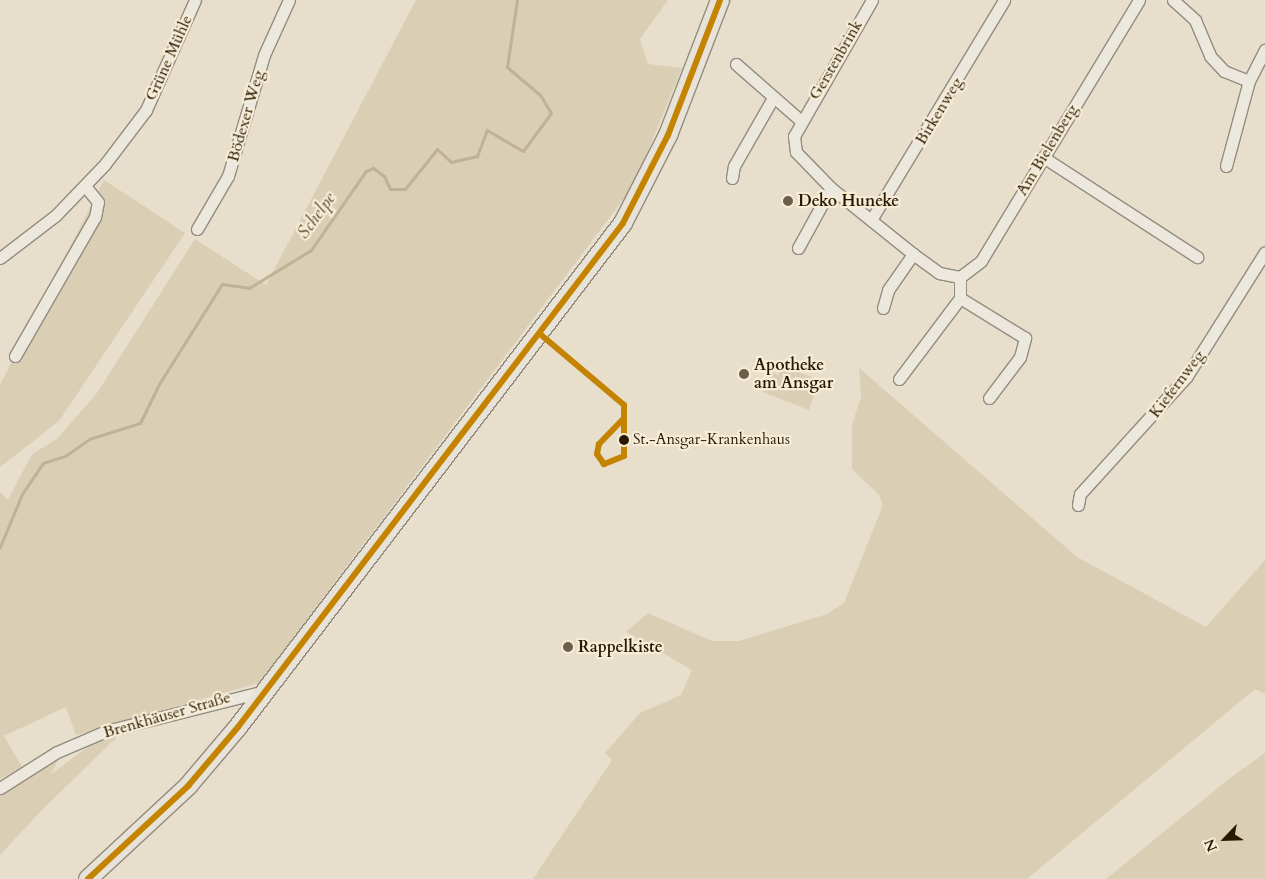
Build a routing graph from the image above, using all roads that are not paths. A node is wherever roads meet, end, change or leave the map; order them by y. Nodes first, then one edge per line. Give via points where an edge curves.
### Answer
1 (194, 0) edge
2 (289, 0) edge
3 (720, 0) edge
4 (872, 0) edge
5 (1004, 0) edge
6 (1139, 0) edge
7 (1173, 0) edge
8 (1265, 50) edge
9 (736, 64) dead end
10 (1249, 81) junction
11 (773, 98) junction
12 (801, 121) junction
13 (1043, 157) junction
14 (1226, 166) dead end
15 (732, 178) dead end
16 (85, 186) junction
17 (831, 188) junction
18 (871, 220) junction
19 (197, 229) dead end
20 (798, 248) dead end
21 (1265, 252) edge
22 (913, 254) junction
23 (1197, 257) dead end
24 (0, 258) edge
25 (960, 277) junction
26 (960, 298) junction
27 (883, 308) dead end
28 (15, 356) dead end
29 (899, 379) dead end
30 (989, 398) dead end
31 (1078, 505) dead end
32 (265, 691) junction
33 (0, 788) edge
34 (88, 879) edge

1 - 16 street, Grüne Mühle via 146,110
2 - 19 street, Bödexer Weg via 264,55 228,176
3 - 32 main road via 668,135 623,223
4 - 12 street, Gerstenbrink
5 - 18 street, Birkenweg
6 - 13 street, Am Bielenberg
7 - 10 street via 1195,20 1210,56 1224,71
8 - 10 street
9 - 11 street, Gerstenbrink
10 - 14 street
11 - 12 street, Gerstenbrink
11 - 15 street via 734,166
12 - 17 street, Gerstenbrink via 794,136 796,152
13 - 23 street
13 - 25 street, Am Bielenberg via 981,261
16 - 24 street, Grüne Mühle via 56,215
16 - 28 street via 98,202 95,217
17 - 18 street, Gerstenbrink
17 - 20 street
18 - 22 street, Gerstenbrink
21 - 31 street, Kiefernweg via 1187,376 1080,494
22 - 25 street, Gerstenbrink via 939,273
22 - 27 street via 888,290
25 - 26 street
26 - 29 street
26 - 30 street via 1025,338 1020,356
32 - 33 street, Brenkhäuser Straße via 106,731 57,752
32 - 34 main road via 188,786

